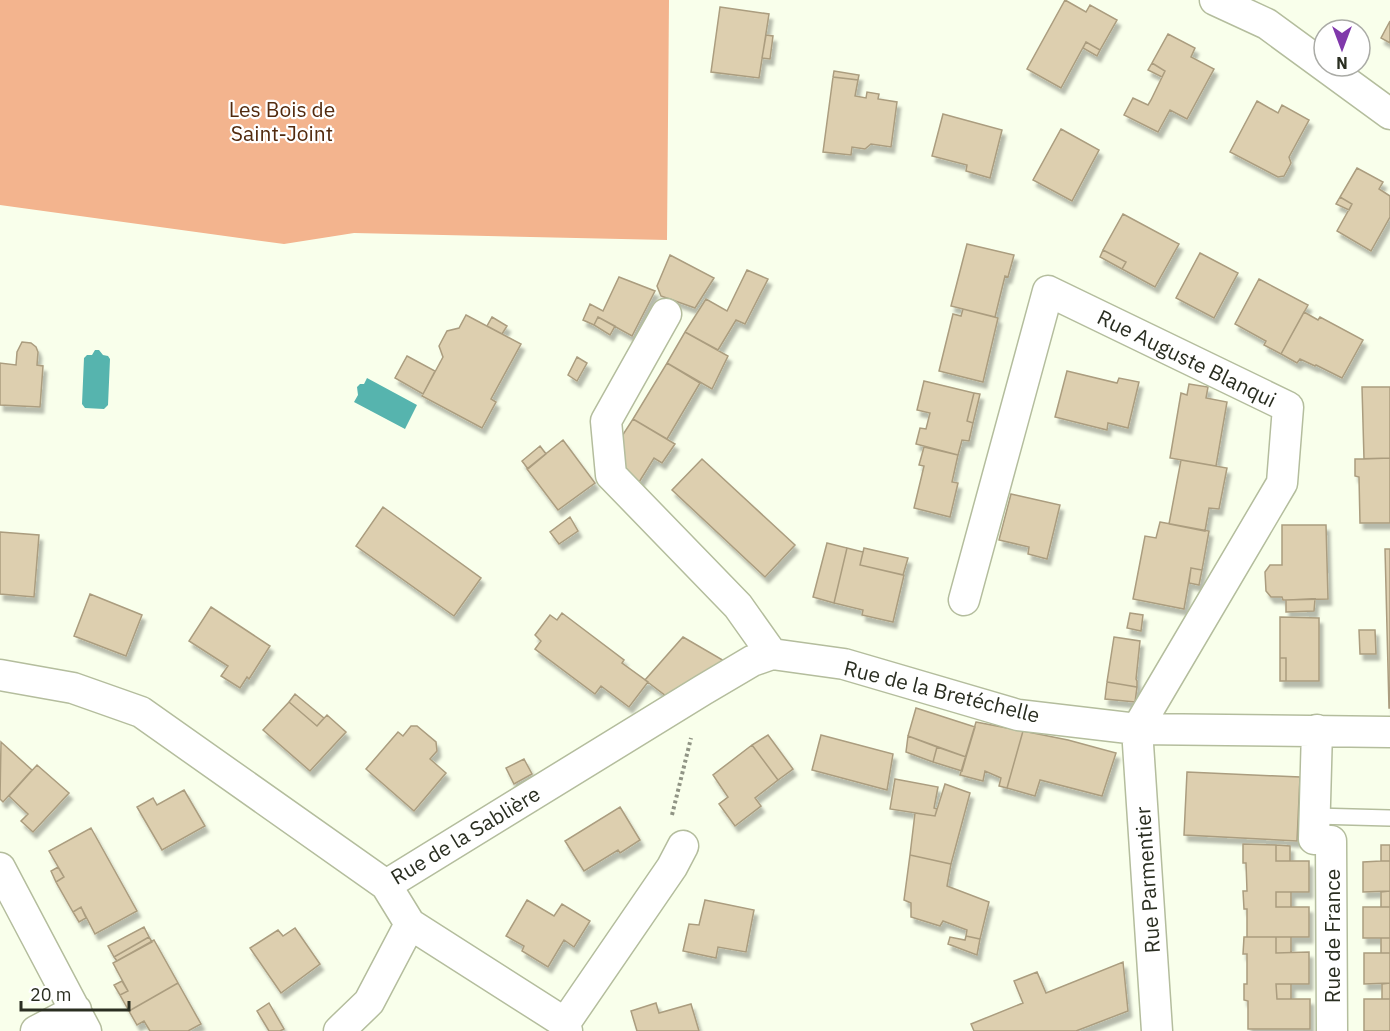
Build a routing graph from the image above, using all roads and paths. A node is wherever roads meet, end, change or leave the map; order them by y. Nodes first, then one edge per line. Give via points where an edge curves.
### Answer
1 (1215, 0) edge
2 (1390, 114) edge
3 (666, 314) dead end
4 (964, 600) dead end
5 (772, 654) junction
6 (0, 675) edge
7 (703, 690) junction
8 (1137, 729) junction
9 (1317, 730) junction
10 (1390, 732) edge
11 (1390, 818) edge
12 (1320, 832) junction
13 (677, 857) joint
14 (0, 868) edge
15 (387, 885) junction
16 (410, 924) junction
17 (81, 1020) edge
18 (566, 1027) edge
19 (36, 1031) edge
20 (339, 1031) edge
21 (1157, 1031) edge
22 (1332, 1031) edge

1 - 2 street via 1267,24
3 - 5 street via 606,421 611,475 738,606
4 - 8 street, Rue Auguste Blanqui via 1048,291 1288,407 1282,483
5 - 7 street, Rue de la Sablière
5 - 8 street, Rue de la Bretéchelle via 844,664 1018,715
6 - 15 street, Rue de la Sablière via 73,688 141,712
7 - 13 path via 667,835
7 - 15 street, Rue de la Sablière
8 - 9 street, Rue de la Bretéchelle
8 - 21 street, Rue Parmentier
9 - 10 street, Rue de la Bretéchelle
9 - 12 street, Rue de France
11 - 12 lane
12 - 22 street, Rue de France
13 - 18 street
14 - 17 street
15 - 16 street
16 - 18 street
16 - 20 street via 369,1002
17 - 19 street

